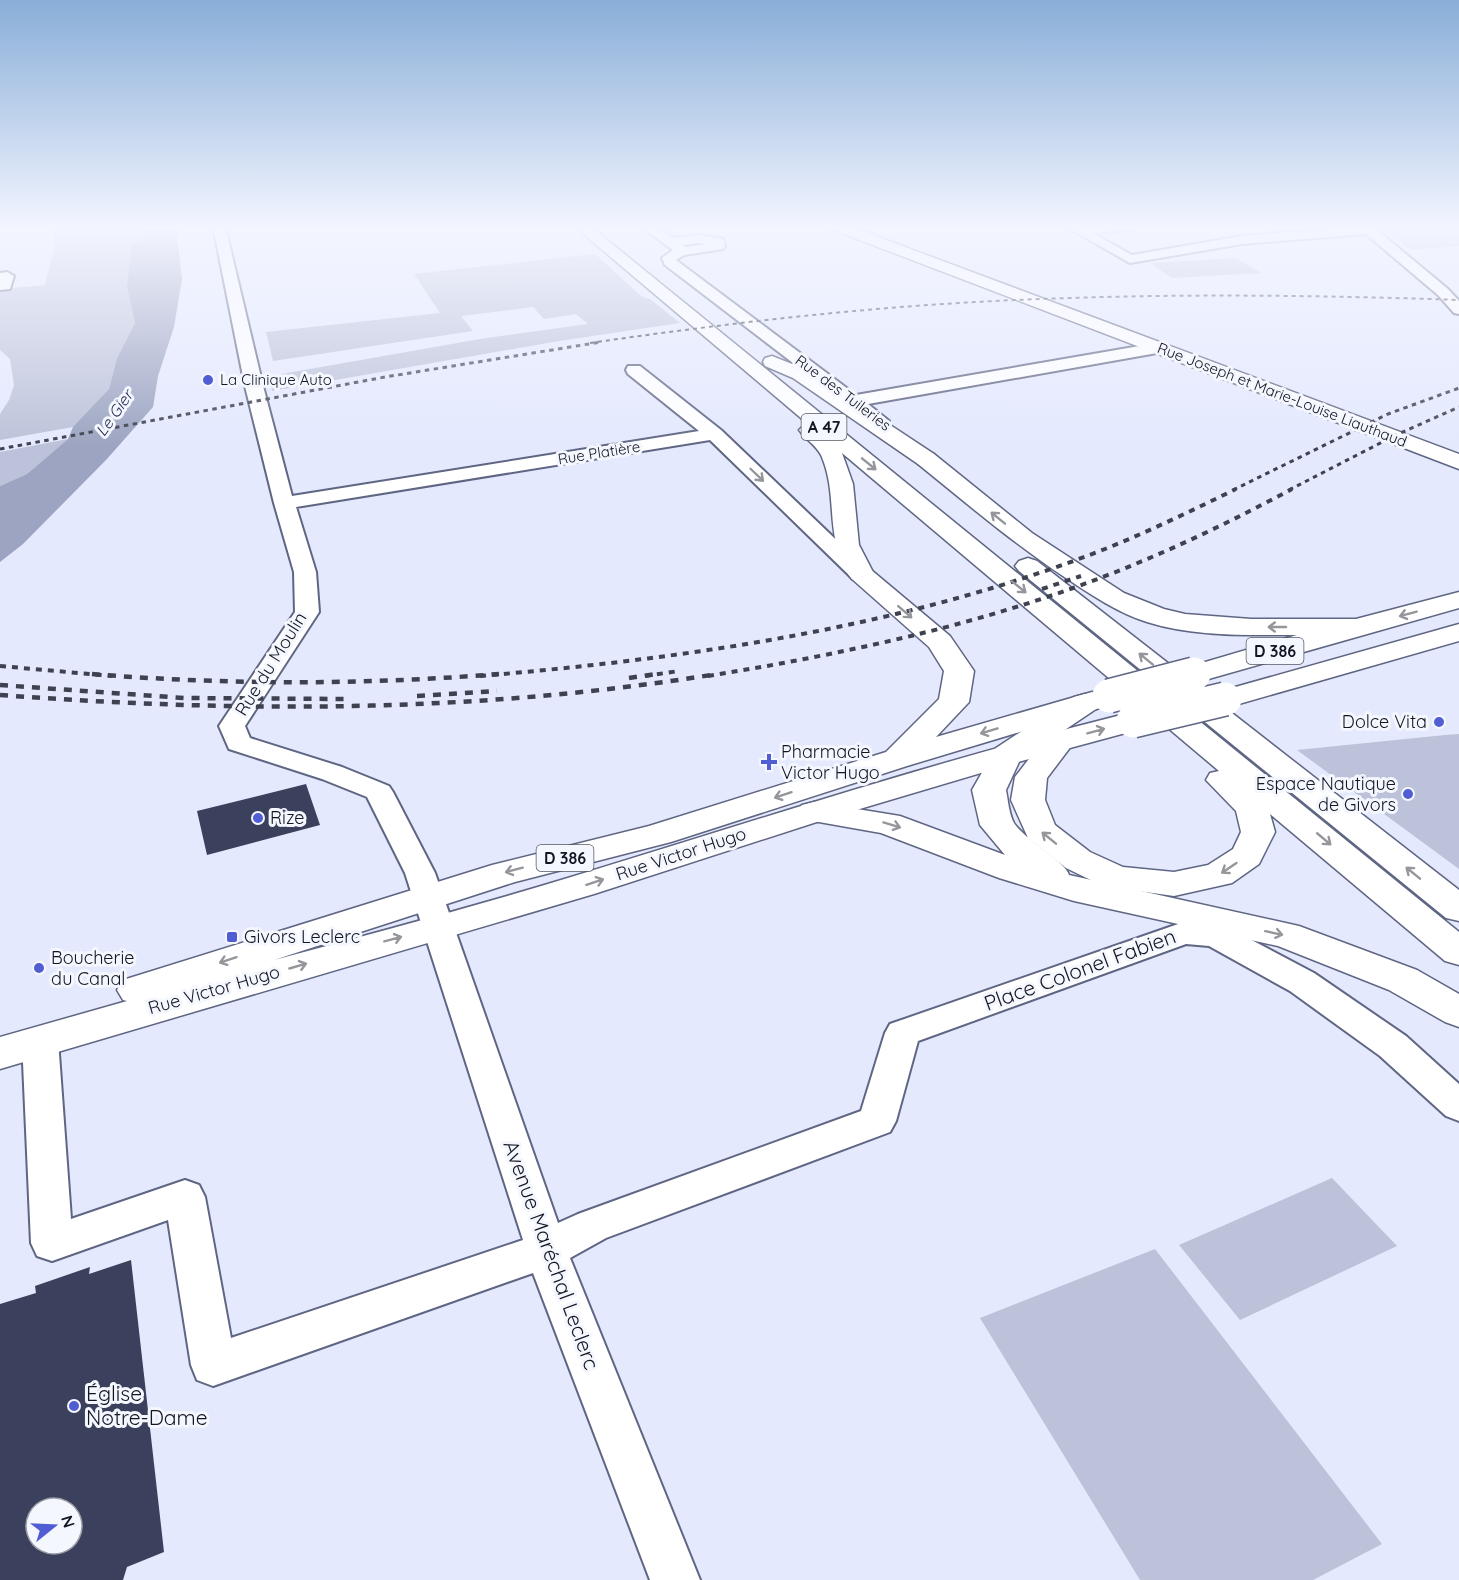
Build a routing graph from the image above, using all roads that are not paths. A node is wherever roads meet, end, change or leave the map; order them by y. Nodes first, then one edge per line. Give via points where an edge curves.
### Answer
1 (235, 300) edge
2 (669, 300) edge
3 (692, 300) edge
4 (717, 300) edge
5 (1030, 300) edge
6 (714, 337) junction
7 (1157, 348) junction
8 (772, 362) junction
9 (634, 370) dead end
10 (854, 401) junction
11 (714, 434) junction
12 (926, 459) junction
13 (1459, 462) edge
14 (284, 503) junction
15 (861, 574) junction
16 (1459, 600) edge
17 (1356, 627) junction
18 (1068, 628) junction
19 (1459, 632) edge
20 (1459, 648) edge
21 (1345, 665) junction
22 (1097, 700) junction
23 (1059, 741) junction
24 (1007, 754) junction
25 (896, 759) junction
26 (814, 812) junction
27 (1074, 889) junction
28 (1459, 909) edge
29 (433, 911) junction
30 (1459, 952) edge
31 (1459, 1012) edge
32 (0, 1031) edge
33 (40, 1041) junction
34 (0, 1053) edge
35 (1459, 1106) edge
36 (548, 1249) junction
37 (675, 1580) edge

1 - 14 street, Rue du Moulin
2 - 6 main road, A 47
3 - 8 main road, A 47
4 - 10 street, Rue des Tuileries
5 - 7 main road, Rue Joseph et Marie-Louise Liauthaud
6 - 15 main road via 830,450 842,484 848,545
6 -> 18 main road, A 47
7 - 10 street
7 - 13 main road, Rue Joseph et Marie-Louise Liauthaud
8 - 12 main road via 800,374
28 -> 8 main road, A 47
9 - 11 street
10 - 12 street, Rue des Tuileries
11 - 14 street, Rue Platière
11 -> 15 street
17 -> 12 main road via 1251,627 1156,616 1115,599 1023,538
14 - 29 street, Rue du Moulin via 305,572 307,612 232,726 239,743 379,792 420,873
15 -> 25 main road via 940,642 958,671 954,702
16 -> 17 main road, D 386
17 - 22 main road, Rue Victor Hugo / D 386, bridge
18 -> 23 main road via 1099,676 1252,808 1258,832 1247,856 1219,875 1174,884 1116,878 1078,860 1040,830 1028,800 1031,777
18 -> 30 main road, A 47
19 - 21 main road, D 386
20 - 21 main road
23 -> 21 main road, Rue Victor Hugo / D 386, bridge
22 - 24 main road
22 -> 25 main road, Rue Victor Hugo / D 386
23 - 24 main road, Rue Victor Hugo / D 386
24 - 26 main road, Rue Victor Hugo / D 386
24 - 27 main road via 988,790 997,825 1027,857
25 -> 29 main road, Rue Victor Hugo / D 386 via 659,834 505,873
26 -> 27 main road via 888,823
29 -> 26 main road, Rue Victor Hugo / D 386 via 581,886
27 -> 31 main road via 1286,935 1402,980
29 -> 32 main road, Rue Victor Hugo / D 386
33 -> 29 main road, Rue Victor Hugo / D 386
29 - 36 street, Avenue Maréchal Leclerc
33 - 34 main road, Rue Victor Hugo / D 386
33 - 36 street via 52,1243 185,1197 213,1365
35 - 36 street, Place Colonel Fabien via 1393,1046 1302,982 1215,935 1184,933 903,1033 877,1121 592,1226
36 - 37 street, Avenue Maréchal Leclerc

